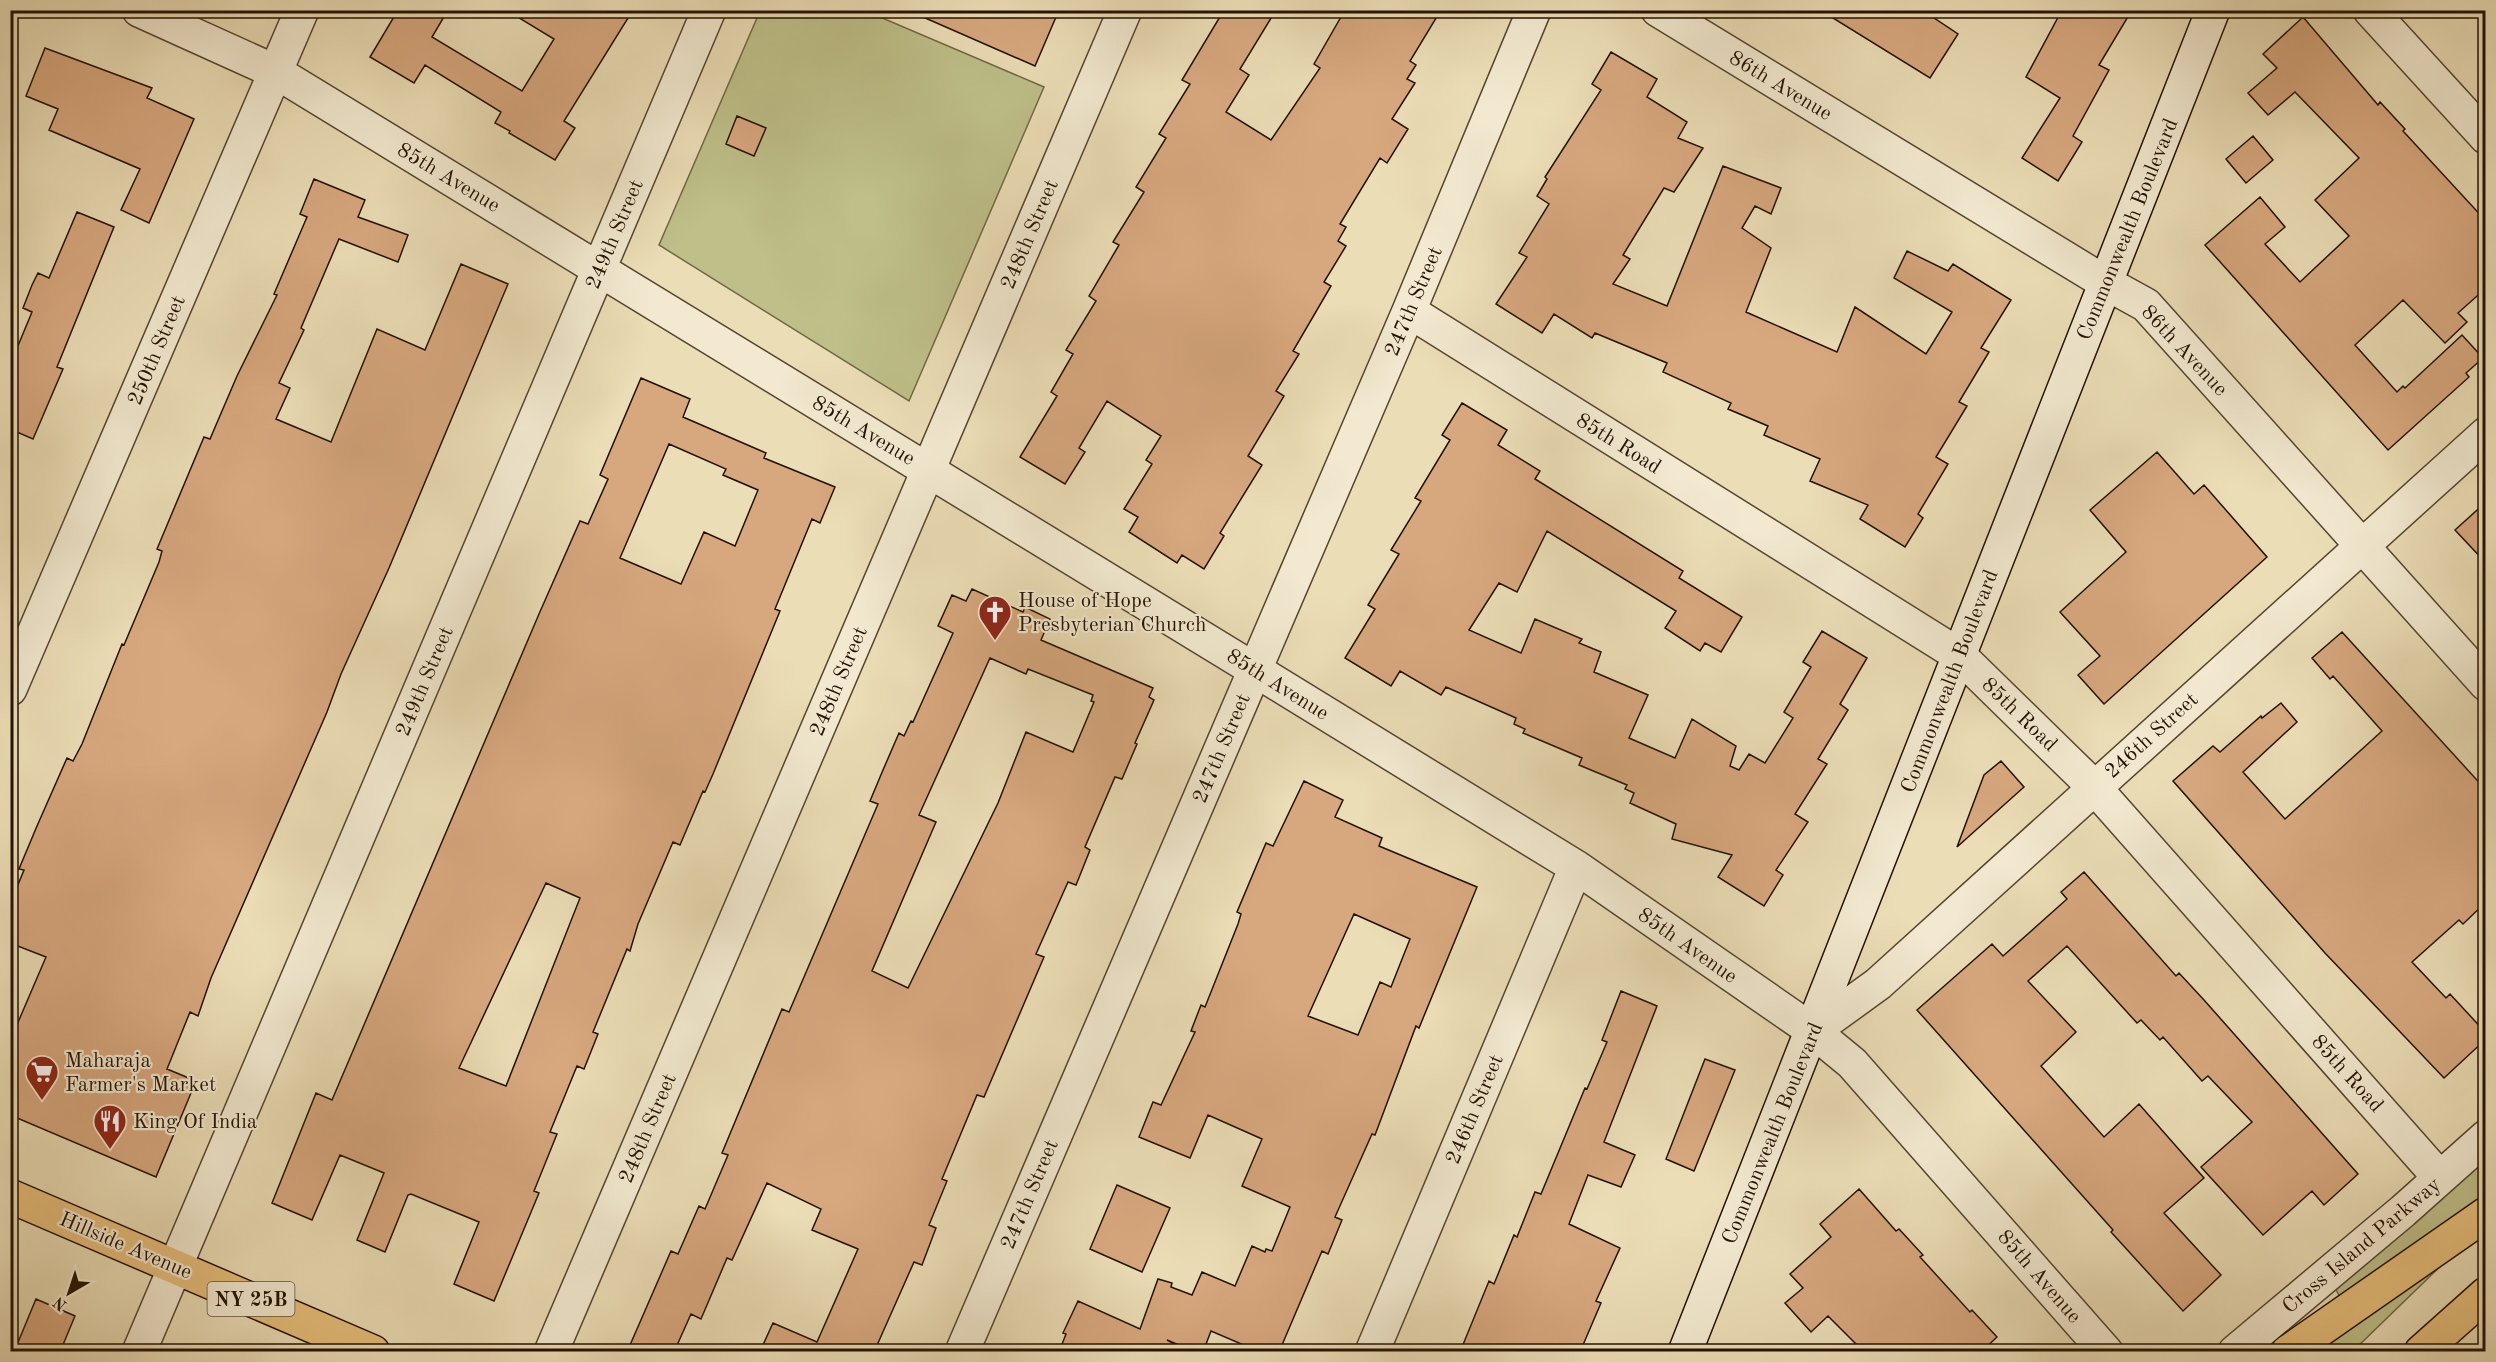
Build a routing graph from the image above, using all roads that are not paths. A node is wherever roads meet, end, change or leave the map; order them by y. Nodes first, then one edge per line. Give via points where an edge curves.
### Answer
1 (138, 10) edge
2 (302, 10) edge
3 (710, 10) edge
4 (1125, 10) edge
5 (1534, 10) edge
6 (1658, 10) edge
7 (2213, 10) edge
8 (2370, 10) edge
9 (276, 72) junction
10 (2486, 137) edge
11 (600, 268) junction
12 (2106, 283) junction
13 (1409, 311) junction
14 (2486, 434) edge
15 (929, 469) junction
16 (2361, 545) junction
17 (1959, 655) junction
18 (1255, 669) junction
19 (2486, 684) edge
20 (10, 689) edge
21 (2094, 787) junction
22 (1576, 867) junction
23 (1813, 1031) junction
24 (2486, 1137) edge
25 (2440, 1178) junction
26 (10, 1196) edge
27 (2486, 1214) edge
28 (175, 1266) junction
29 (2486, 1294) edge
30 (139, 1352) edge
31 (374, 1352) edge
32 (551, 1352) edge
33 (962, 1352) edge
34 (1372, 1352) edge
35 (1685, 1352) edge
36 (2106, 1352) edge
37 (2235, 1352) edge
38 (2288, 1352) edge
39 (2421, 1352) edge

1 - 9 street, 85th Avenue
2 - 9 street, 250th Street
3 - 11 street, 249th Street
4 - 15 street, 248th Street
5 - 13 street, 247th Street
6 - 12 street, 86th Avenue
7 - 12 street, Commonwealth Boulevard
8 - 10 street
9 - 11 street, 85th Avenue
9 - 20 street, 250th Street
11 - 15 street, 85th Avenue
11 - 28 street, 249th Street
12 - 16 street, 86th Avenue via 2146,305
12 - 17 street, Commonwealth Boulevard
13 - 17 street, 85th Road
13 - 18 street, 247th Street
14 - 16 street, 246th Street
15 - 18 street, 85th Avenue
15 - 32 street, 248th Street
16 - 19 street, 86th Avenue
16 - 21 street, 246th Street
17 - 21 street, 85th Road
17 - 23 street, Commonwealth Boulevard
18 - 22 street, 85th Avenue
18 - 33 street, 247th Street
21 - 23 street, 246th Street via 1878,984
21 - 25 street, 85th Road
22 - 23 street, 85th Avenue
22 - 34 street, 246th Street
23 - 35 street, Commonwealth Boulevard
23 - 36 street, 85th Avenue via 1852,1063
24 - 25 street, Cross Island Parkway
25 - 37 street, Cross Island Parkway
26 - 28 main road, Hillside Avenue / NY 25B
27 - 38 main road
28 - 30 street, 249th Street
28 - 31 main road, Hillside Avenue / NY 25B
29 - 39 main road

